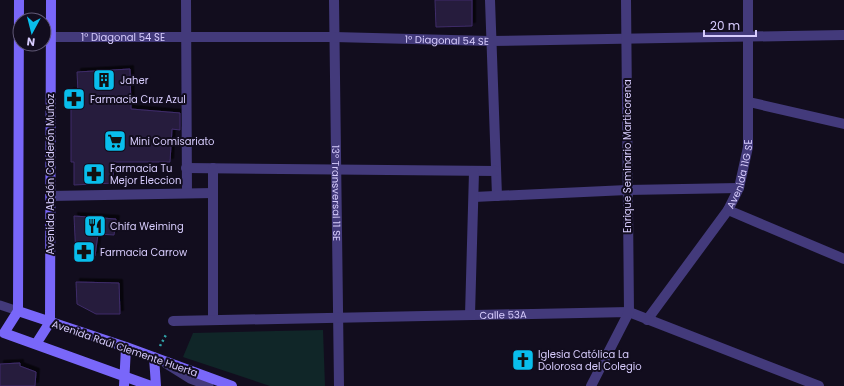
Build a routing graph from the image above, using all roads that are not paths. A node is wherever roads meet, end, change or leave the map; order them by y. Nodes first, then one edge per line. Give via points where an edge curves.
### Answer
1 (51, 0) edge
2 (186, 0) edge
3 (334, 0) edge
4 (490, 0) edge
5 (626, 0) edge
6 (748, 0) edge
7 (17, 1) edge
8 (51, 12) edge
9 (334, 36) junction
10 (749, 36) junction
11 (844, 36) edge
12 (52, 37) edge
13 (186, 37) junction
14 (626, 38) junction
15 (490, 41) junction
16 (51, 52) edge
17 (749, 102) junction
18 (844, 124) edge
19 (186, 168) junction
20 (213, 168) junction
21 (337, 169) junction
22 (496, 171) junction
23 (474, 172) junction
24 (739, 188) junction
25 (627, 190) junction
26 (213, 192) junction
27 (187, 193) junction
28 (50, 196) junction
29 (497, 196) junction
30 (474, 197) junction
31 (728, 210) junction
32 (844, 259) edge
33 (0, 305) edge
34 (18, 312) junction
35 (629, 312) junction
36 (470, 315) junction
37 (337, 318) junction
38 (213, 320) junction
39 (647, 320) junction
40 (174, 321) road end
41 (50, 322) junction
42 (1, 333) edge
43 (36, 344) junction
44 (126, 347) junction
45 (154, 357) junction
46 (124, 381) edge
47 (127, 386) edge
48 (151, 386) edge
49 (156, 386) edge
50 (209, 386) edge
51 (232, 386) edge
52 (339, 386) edge
53 (591, 386) edge
54 (819, 386) edge

1 - 8 main road, Avenida Abdón Calderón Muñoz
2 - 13 street
3 - 9 street, 13° Transversal 11 SE
4 - 15 street
5 - 14 street, Enrique Seminario Marticorena
6 - 10 street, Avenida 11G SE
7 - 34 main road
9 - 13 street, 1° Diagonal 54 SE
9 - 15 street, 1° Diagonal 54 SE
9 - 21 street, 13° Transversal 11 SE
10 - 11 street, 1° Diagonal 54 SE
10 - 14 street, 1° Diagonal 54 SE
10 - 17 street, Avenida 11G SE
12 - 13 street, 1° Diagonal 54 SE
13 - 19 street
14 - 15 street, 1° Diagonal 54 SE
14 - 25 street, Enrique Seminario Marticorena
15 - 22 street
16 - 28 main road, Avenida Abdón Calderón Muñoz
17 - 18 street
17 - 24 street, Avenida 11G SE via 748,147
19 - 20 street
19 - 27 street
20 - 21 street
20 - 26 street
21 - 23 street
21 - 37 street, 13° Transversal 11 SE
22 - 23 street
22 - 29 street
23 - 30 street
24 - 25 street
24 - 31 street, Avenida 11G SE
25 - 29 street
25 - 35 street, Enrique Seminario Marticorena
26 - 27 street
26 - 38 street
27 - 28 street
28 - 41 main road, Avenida Abdón Calderón Muñoz
29 - 30 street
30 - 36 street
31 - 32 street
31 - 39 street, Avenida 11G SE
33 - 34 lane
34 - 41 main road, Avenida Raúl Clemente Huerta
34 - 42 main road
35 - 36 street, Calle 53A
35 - 39 street, Calle 53A
35 - 53 street
36 - 37 street, Calle 53A
37 - 38 street, Calle 53A
37 - 52 street, 13° Transversal 11 SE
38 - 40 street, Calle 53A
39 - 54 street, Calle 53A
41 - 43 main road
41 - 44 main road, Avenida Raúl Clemente Huerta
42 - 43 main road
43 - 46 main road
44 - 45 main road, Avenida Raúl Clemente Huerta
44 - 46 main road
45 - 49 main road
45 - 50 lane via 190,379
45 - 51 main road, Avenida Raúl Clemente Huerta
46 - 47 lane
46 - 48 main road

